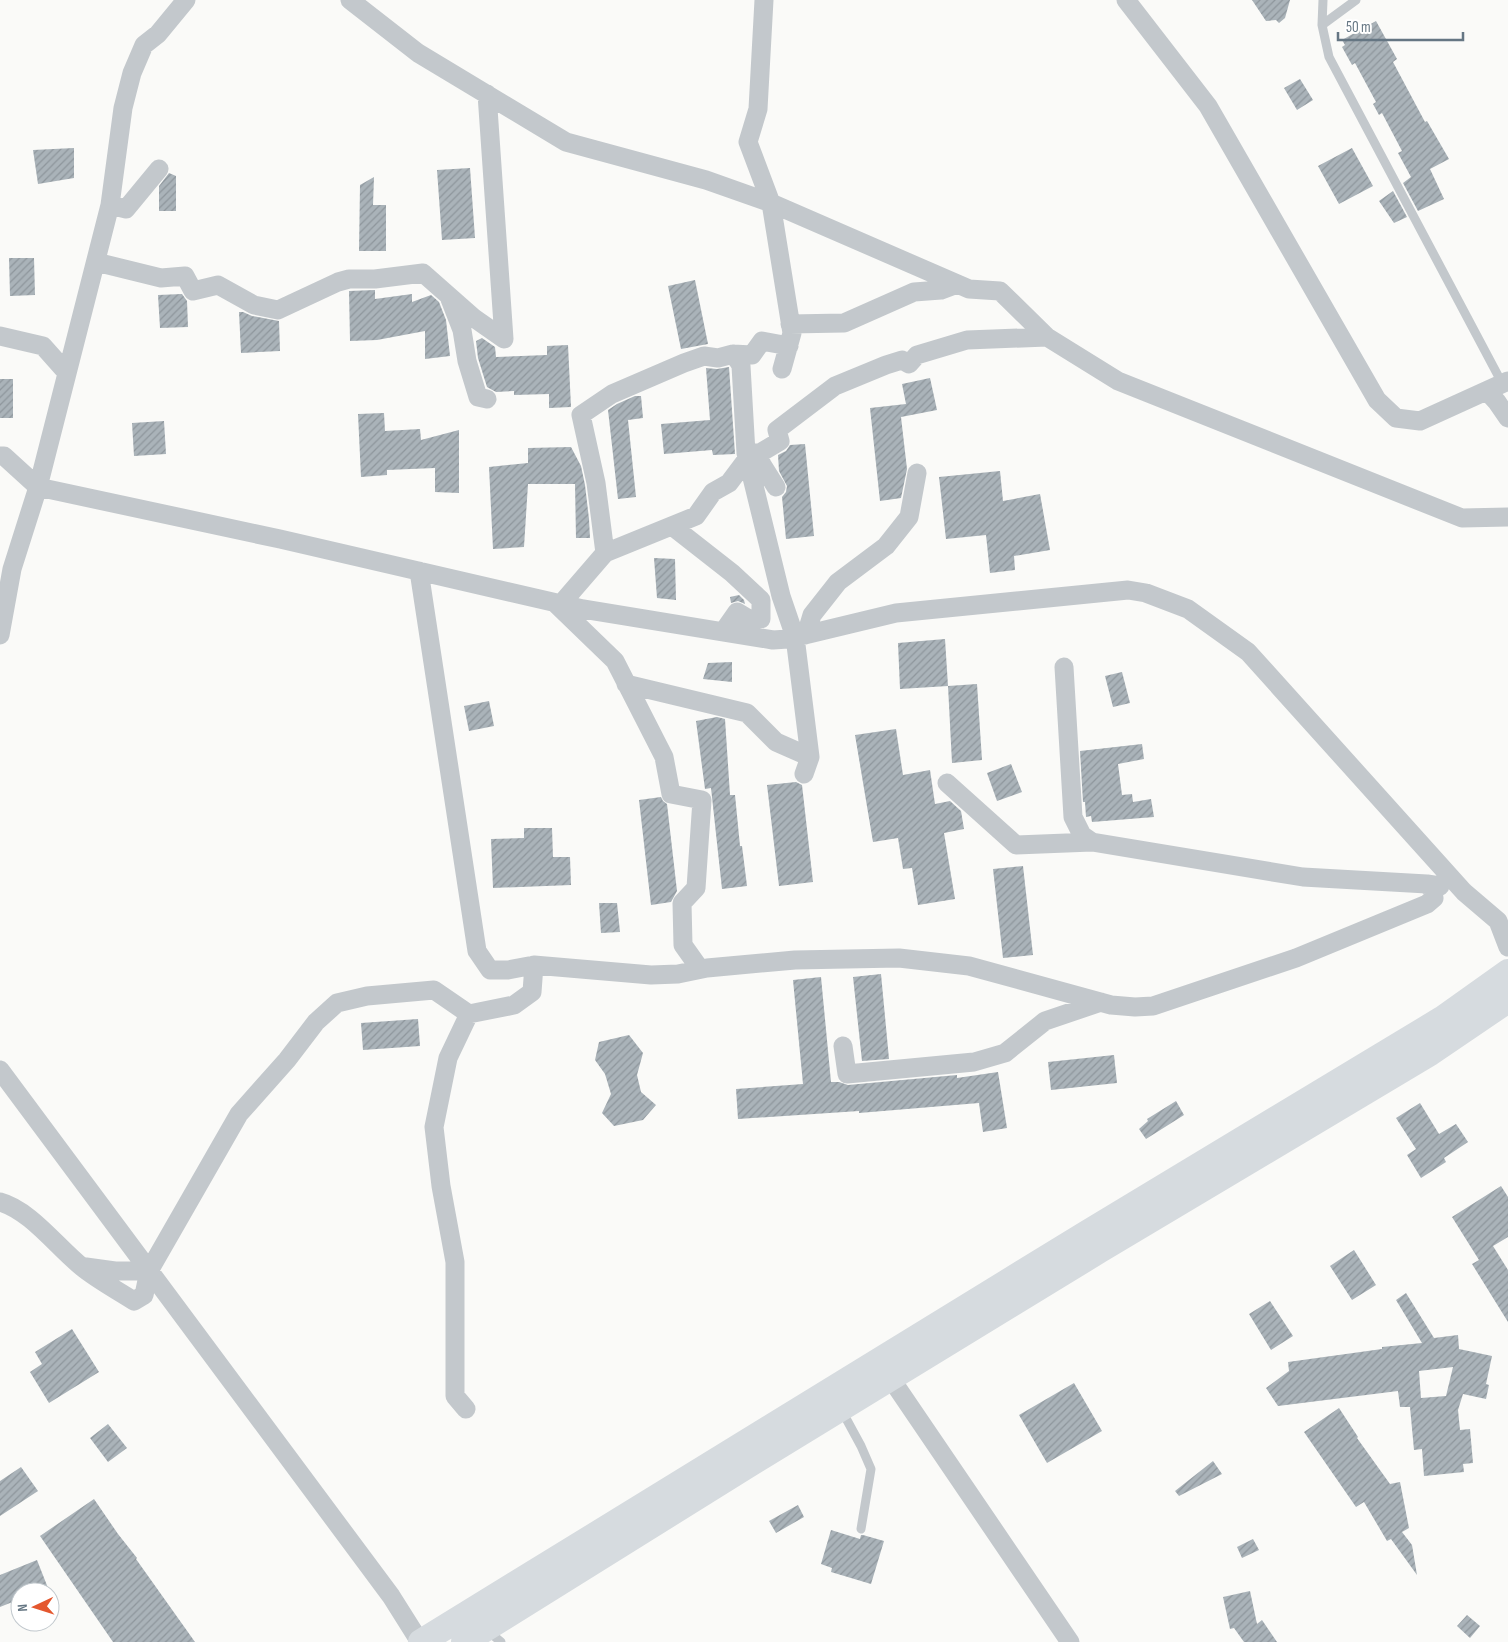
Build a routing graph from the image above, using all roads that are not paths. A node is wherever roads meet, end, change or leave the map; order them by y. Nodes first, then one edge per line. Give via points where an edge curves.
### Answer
1 (186, 0) edge
2 (350, 0) edge
3 (764, 0) edge
4 (1126, 0) edge
5 (1323, 0) edge
6 (1356, 0) edge
7 (1322, 25) junction
8 (487, 94) junction
9 (159, 169) dead end
10 (771, 203) junction
11 (110, 205) junction
12 (96, 262) junction
13 (957, 284) junction
14 (449, 296) junction
15 (790, 324) junction
16 (0, 336) edge
17 (1047, 337) junction
18 (788, 346) junction
19 (733, 354) junction
20 (782, 369) dead end
21 (67, 373) junction
22 (1499, 385) edge
23 (487, 399) dead end
24 (1508, 418) edge
25 (751, 455) junction
26 (0, 456) edge
27 (917, 473) dead end
28 (38, 487) junction
29 (776, 487) dead end
30 (1508, 517) edge
31 (672, 526) junction
32 (605, 553) junction
33 (6, 567) edge
34 (419, 571) junction
35 (558, 603) junction
36 (724, 632) junction
37 (0, 635) edge
38 (800, 636) junction
39 (1064, 667) dead end
40 (626, 684) junction
41 (947, 782) dead end
42 (1092, 842) junction
43 (1427, 884) junction
44 (1464, 892) junction
45 (1508, 947) edge
46 (534, 965) junction
47 (700, 969) junction
48 (1508, 972) edge
49 (1508, 1000) edge
50 (1101, 1002) junction
51 (469, 1014) junction
52 (843, 1046) dead end
53 (0, 1070) edge
54 (0, 1202) edge
55 (81, 1266) junction
56 (150, 1271) junction
57 (884, 1369) junction
58 (466, 1409) dead end
59 (840, 1409) junction
60 (861, 1530) dead end
61 (493, 1635) edge
62 (421, 1642) edge
63 (464, 1642) edge
64 (1070, 1642) edge

1 - 11 street via 158,34 144,45 132,73 123,108
2 - 8 street via 418,53
3 - 10 street via 758,109 748,142
4 - 22 street via 1208,106 1377,400 1396,418 1420,421
5 - 7 lane
6 - 7 lane
7 - 22 lane via 1329,58
8 - 10 street via 566,142 706,180
8 - 14 street via 504,339
9 - 11 street via 126,209
10 - 13 street
10 - 15 street
11 - 12 street
12 - 14 street via 162,278 186,276 193,291 218,285 254,305 278,310 349,279 423,273
12 - 21 street
13 - 15 street via 941,290 914,292 844,323
13 - 17 street via 969,289 1000,291
14 - 23 street via 462,330 478,397
15 - 18 street via 792,333
16 - 21 street via 43,346
17 - 25 street via 967,340 917,355 909,364 902,360 886,365 835,386 777,430 780,441
17 - 30 street via 1118,381 1462,518
18 - 19 street via 762,341 752,355
18 - 20 street
19 - 25 street via 741,366
19 - 32 street via 718,358 704,356 684,363 612,394 580,416 596,483
21 - 28 street
22 - 24 street via 1497,402
25 - 29 street via 761,463
25 - 31 street via 728,483 713,492 696,516
25 - 38 street via 781,596
26 - 28 street via 4,456
27 - 38 street via 909,517 886,546 838,582
28 - 33 street
28 - 34 street
31 - 32 street
31 - 36 street via 732,573 760,600 761,619 752,620 737,612
32 - 35 street
33 - 37 street
34 - 35 street
34 - 46 street via 477,951 490,970
35 - 36 street
35 - 40 street via 615,661
36 - 38 street via 773,640
38 - 40 street via 807,766 776,742 747,713
38 - 44 street via 896,613 1128,590 1146,593 1188,609 1248,652
39 - 42 street via 1073,817 1082,835
40 - 47 street via 664,756 671,794 702,800 696,888 682,903 684,945
41 - 42 street via 1016,845
42 - 43 street via 1303,877
43 - 44 street
43 - 50 street via 1434,898 1427,904 1296,958 1153,1006 1135,1008
44 - 45 street via 1498,921
46 - 47 street via 651,975
46 - 51 street via 532,992 514,1005
47 - 50 street via 795,960 899,958 969,966
48 - 57 main road via 1442,1019
49 - 57 main road via 1430,1053 1100,1250
50 - 52 street via 1045,1021 1005,1053 974,1062 847,1074
51 - 56 street via 434,990 367,996 337,1003 316,1022 239,1114
51 - 58 street via 448,1058 434,1127 455,1262 455,1396
53 - 56 street
54 - 55 street via 10,1204 42,1229
55 - 56 street via 115,1271
55 - 56 street via 134,1301 144,1295
56 - 62 street via 391,1596
57 - 59 main road
57 - 62 main road
57 - 64 street
59 - 60 lane via 871,1469
59 - 61 main road
61 - 63 main road

